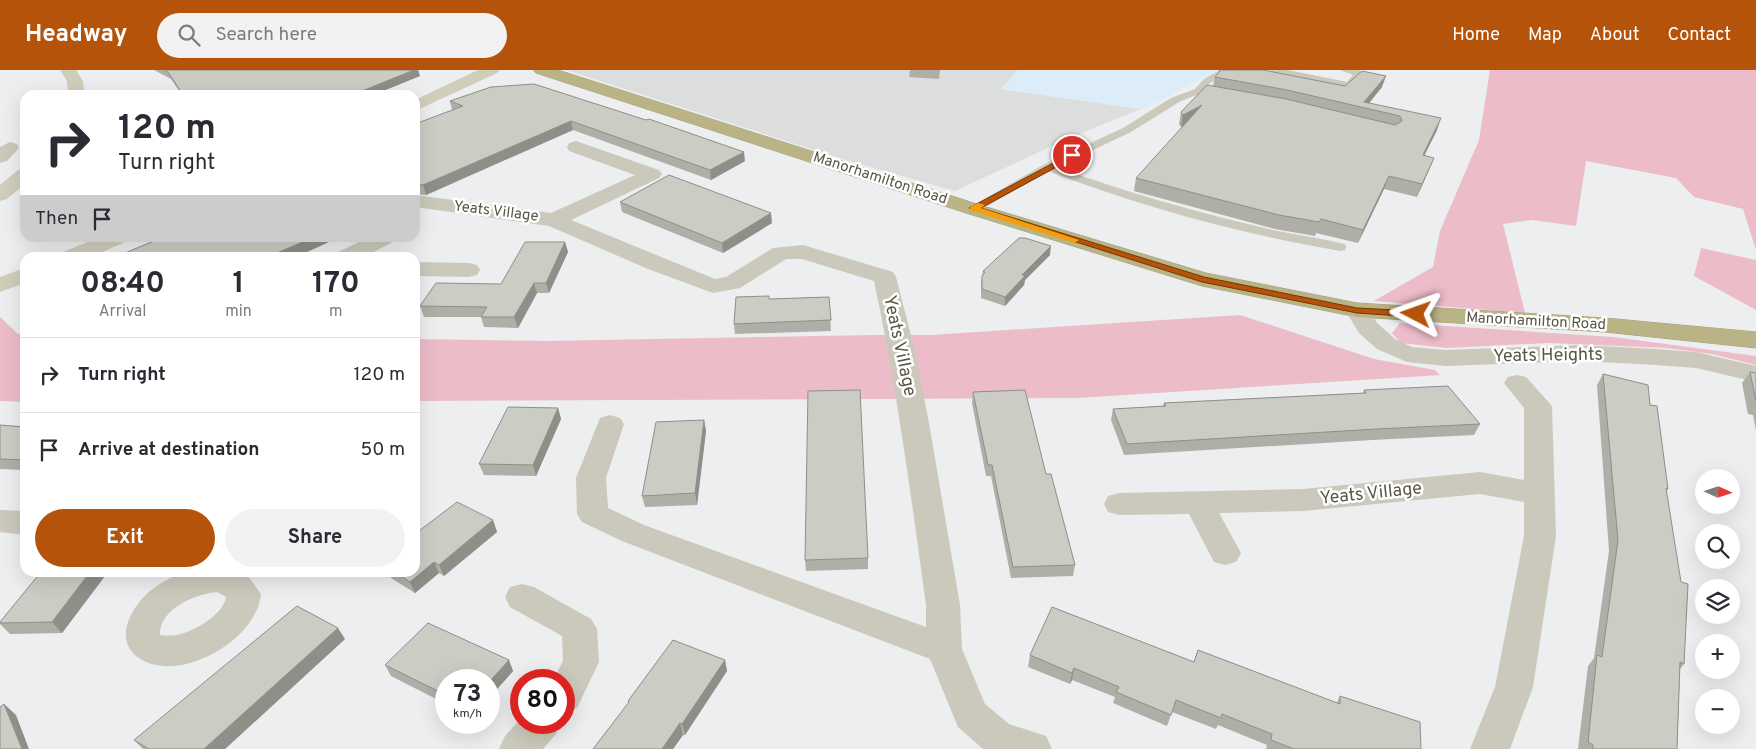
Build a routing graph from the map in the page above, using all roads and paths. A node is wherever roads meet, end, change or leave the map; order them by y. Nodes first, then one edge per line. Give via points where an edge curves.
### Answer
1 (68, 70) edge
2 (491, 70) edge
3 (542, 70) edge
4 (1227, 70) edge
5 (1274, 70) edge
6 (1345, 70) edge
7 (76, 90) edge
8 (1198, 91) junction
9 (1231, 97) edge
10 (420, 104) edge
11 (576, 147) dead end
12 (1047, 167) junction
13 (20, 178) edge
14 (0, 195) edge
15 (426, 203) edge
16 (973, 208) junction
17 (554, 220) junction
18 (106, 242) edge
19 (375, 242) edge
20 (1340, 247) dead end
21 (82, 252) edge
22 (356, 252) edge
23 (420, 269) edge
24 (469, 270) dead end
25 (20, 277) edge
26 (0, 284) edge
27 (1357, 310) junction
28 (1756, 340) edge
29 (1756, 374) edge
30 (1517, 383) dead end
31 (610, 424) dead end
32 (1540, 496) junction
33 (1119, 504) dead end
34 (1199, 504) junction
35 (0, 521) edge
36 (20, 523) edge
37 (1225, 553) dead end
38 (522, 597) dead end
39 (944, 649) junction
40 (575, 674) edge
41 (532, 734) edge
42 (519, 749) edge
43 (1032, 749) edge
44 (1490, 749) edge

1 - 7 street via 75,80
2 - 10 street
3 - 16 highway, Manorhamilton Road
4 - 8 lane via 1207,81
5 - 6 lane via 1349,85 1360,73
8 - 9 lane
8 - 12 lane via 1175,100 1127,130
11 - 17 street, Yeats Village via 652,174
12 - 16 lane
12 - 20 lane via 1153,203 1292,240
13 - 14 street
15 - 17 street, Yeats Village
16 - 27 highway, Manorhamilton Road via 1202,279
17 - 39 street, Yeats Village via 713,286 732,284 781,253 795,252 885,278 902,351 922,471 943,605
18 - 21 street
19 - 22 street
23 - 24 street
25 - 26 street
27 - 28 highway, Manorhamilton Road via 1605,325
27 - 29 street, Yeats Heights via 1368,328 1386,344 1407,354 1446,358 1580,353 1656,357 1696,360
30 - 32 street via 1538,406
31 - 39 street via 590,478 593,514 633,533
32 - 34 street, Yeats Village via 1520,489 1480,483 1303,500
32 - 44 street via 1540,536 1514,687
33 - 34 street, Yeats Village
34 - 37 street
35 - 36 street
38 - 40 street via 579,629 581,662
39 - 43 street, Yeats Village via 971,715 997,737
41 - 42 street

